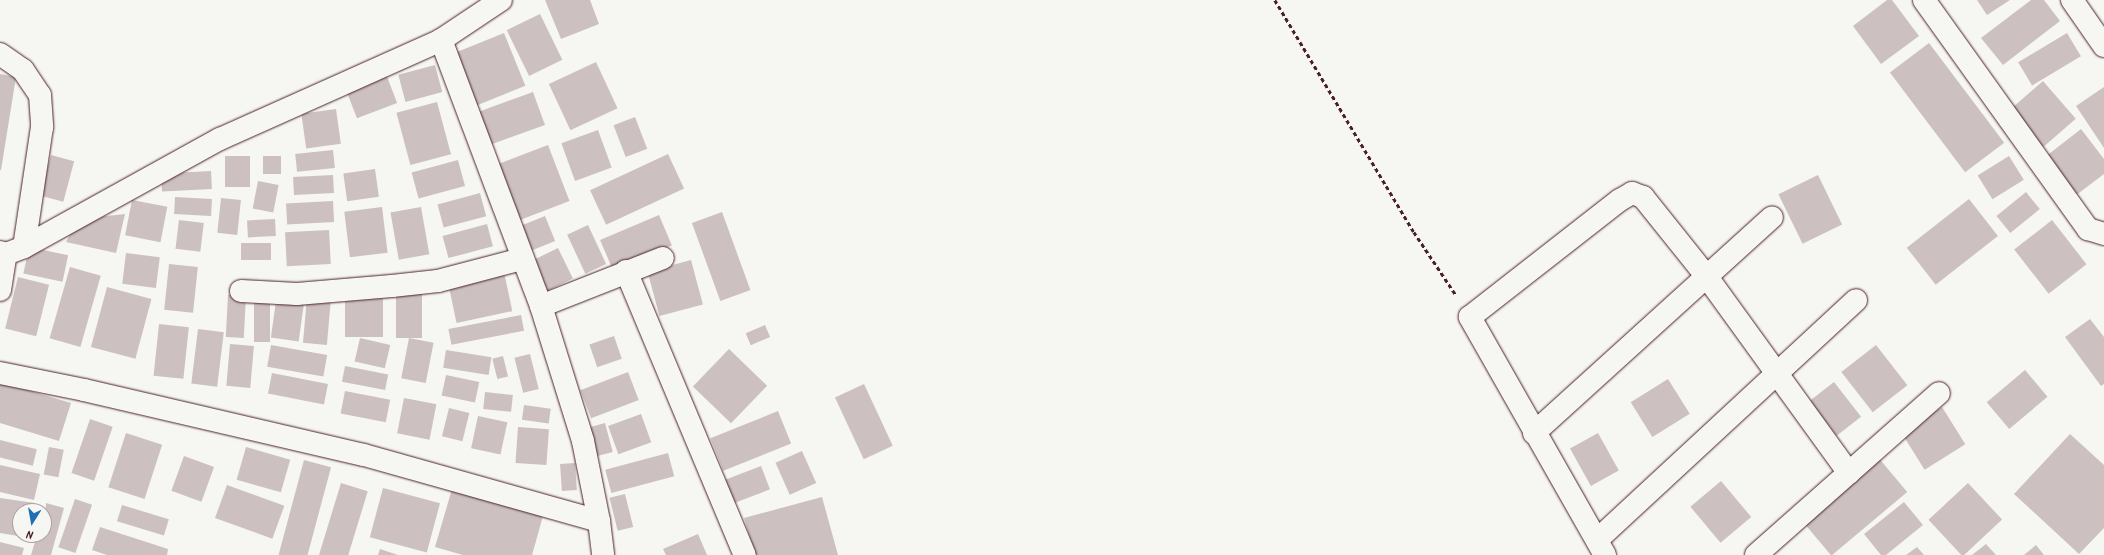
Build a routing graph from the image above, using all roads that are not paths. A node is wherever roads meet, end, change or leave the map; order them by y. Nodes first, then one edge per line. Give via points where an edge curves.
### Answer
1 (501, 0) edge
2 (1924, 0) edge
3 (2072, 0) edge
4 (441, 40) junction
5 (2104, 46) edge
6 (0, 54) edge
7 (1772, 217) dead end
8 (2104, 234) edge
9 (10, 251) edge
10 (663, 258) dead end
11 (522, 260) junction
12 (626, 271) junction
13 (1708, 277) junction
14 (0, 290) edge
15 (241, 291) dead end
16 (1856, 300) dead end
17 (541, 306) junction
18 (1778, 372) junction
19 (0, 373) edge
20 (1939, 393) dead end
21 (1534, 433) junction
22 (1849, 473) junction
23 (599, 521) junction
24 (1601, 548) edge
25 (603, 555) edge
26 (745, 555) edge
27 (1756, 555) edge

1 - 4 street
2 - 8 street via 2088,228
3 - 5 street
4 - 9 street via 220,139
4 - 11 street
6 - 9 street via 24,70 40,95 42,126
7 - 13 street
9 - 14 street
10 - 12 street
11 - 15 street via 438,281 297,294
11 - 17 street
12 - 17 street
12 - 26 street
13 - 18 street
13 - 21 street
13 - 21 street via 1643,197 1632,194 1620,200 1470,317
16 - 18 street
17 - 23 street via 583,441
18 - 22 street
18 - 24 street
19 - 23 street via 364,455
20 - 22 street
21 - 24 street
22 - 27 street
23 - 25 street

